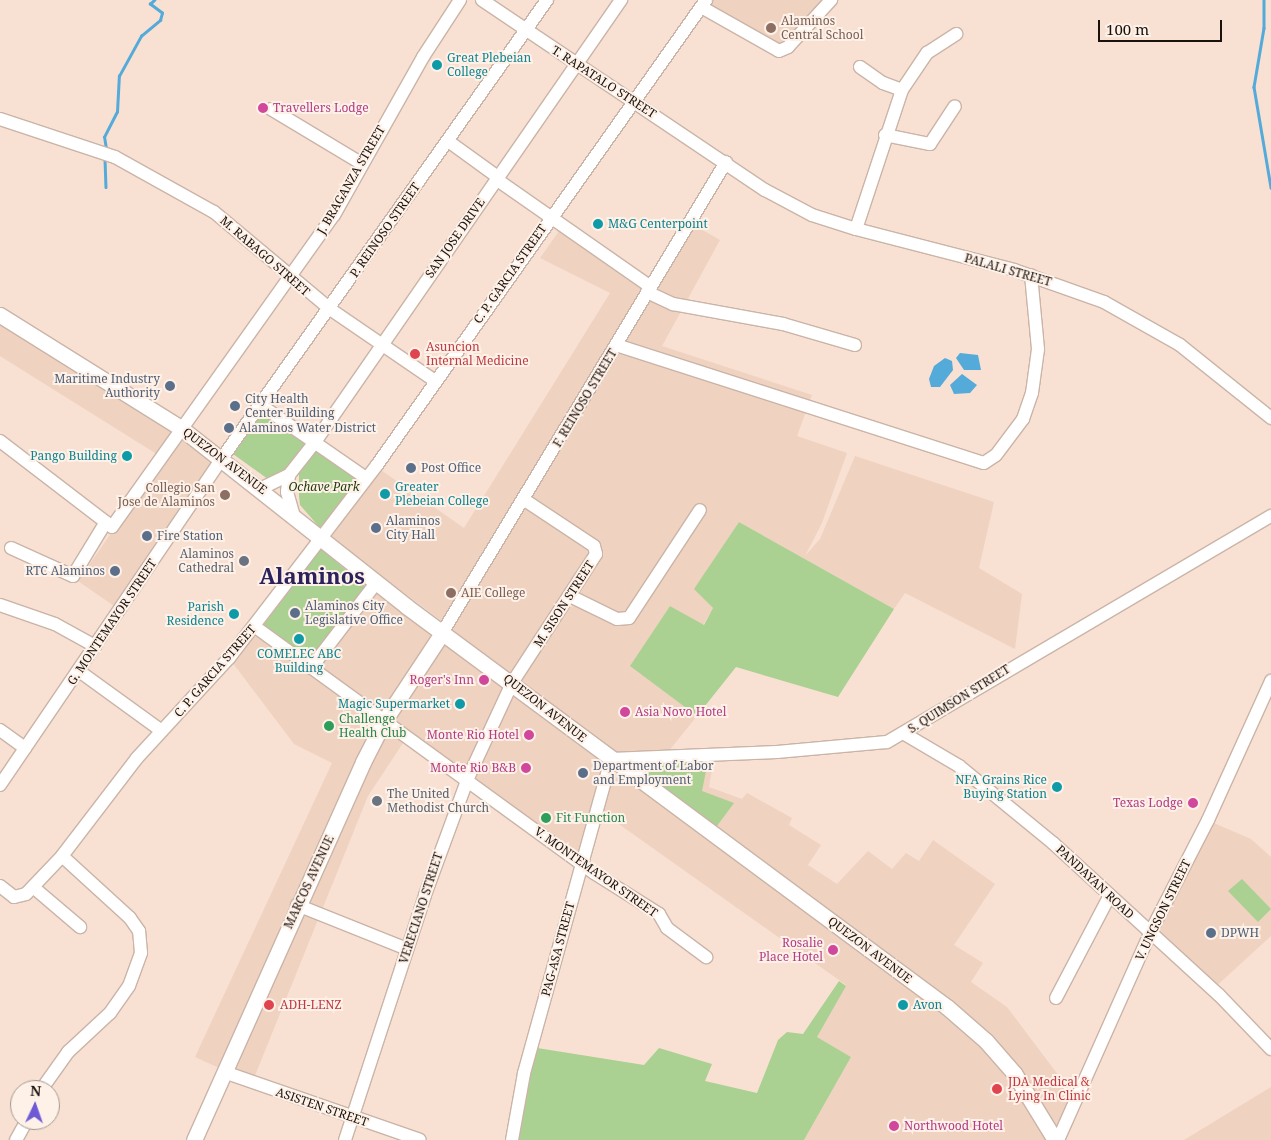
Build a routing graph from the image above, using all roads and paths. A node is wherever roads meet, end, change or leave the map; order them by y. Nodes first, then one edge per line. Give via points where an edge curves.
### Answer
1 (460, 0) edge
2 (482, 0) edge
3 (547, 0) edge
4 (621, 0) edge
5 (831, 0) edge
6 (705, 4) edge
7 (526, 32) junction
8 (956, 34) dead end
9 (578, 64) junction
10 (860, 67) dead end
11 (902, 90) junction
12 (636, 102) junction
13 (955, 106) dead end
14 (271, 109) dead end
15 (0, 119) edge
16 (886, 135) junction
17 (448, 141) junction
18 (726, 162) junction
19 (361, 164) junction
20 (497, 178) junction
21 (550, 217) junction
22 (856, 229) junction
23 (1031, 275) junction
24 (290, 278) junction
25 (649, 290) junction
26 (330, 310) junction
27 (0, 315) edge
28 (616, 345) junction
29 (854, 345) dead end
30 (382, 346) junction
31 (435, 381) junction
32 (262, 406) junction
33 (1271, 418) edge
34 (182, 428) junction
35 (0, 441) edge
36 (315, 442) junction
37 (222, 458) junction
38 (288, 475) junction
39 (366, 478) junction
40 (262, 488) junction
41 (523, 499) junction
42 (700, 510) dead end
43 (293, 513) junction
44 (1271, 516) edge
45 (109, 525) junction
46 (321, 537) junction
47 (11, 548) dead end
48 (376, 583) junction
49 (570, 596) junction
50 (0, 605) edge
51 (254, 626) junction
52 (442, 633) junction
53 (95, 646) junction
54 (312, 668) junction
55 (79, 671) junction
56 (1271, 681) edge
57 (512, 683) junction
58 (384, 721) junction
59 (0, 730) edge
60 (162, 731) junction
61 (903, 733) junction
62 (25, 748) junction
63 (611, 759) junction
64 (468, 778) junction
65 (0, 785) edge
66 (62, 856) junction
67 (583, 865) junction
68 (0, 886) edge
69 (29, 890) junction
70 (1110, 895) junction
71 (297, 905) junction
72 (80, 927) dead end
73 (1150, 932) junction
74 (408, 949) junction
75 (706, 957) dead end
76 (1056, 998) dead end
77 (1271, 1049) edge
78 (224, 1072) junction
79 (48, 1080) edge
80 (352, 1119) junction
81 (194, 1140) edge
82 (345, 1140) edge
83 (420, 1140) edge
84 (512, 1140) edge
85 (1056, 1140) edge

1 - 19 street, J. BRAGANZA STREET
2 - 7 street, T. RAPATALO STREET
3 - 7 street, P. REINOSO STREET
4 - 9 street, SAN JOSE DRIVE
5 - 6 street via 788,47 779,51
6 - 12 street, C. P. GARCIA STREET
7 - 9 street, T. RAPATALO STREET
7 - 17 street, P. REINOSO STREET
8 - 11 street via 927,53
9 - 12 street, T. RAPATALO STREET
9 - 20 street, SAN JOSE DRIVE
10 - 11 street via 882,83
11 - 16 street
12 - 18 street, T. RAPATALO STREET
12 - 21 street, C. P. GARCIA STREET
13 - 16 street via 930,144
14 - 19 street
15 - 24 street, M. RABAGO STREET via 47,132 129,164 214,212 248,237
16 - 22 street
17 - 20 street
17 - 26 street, P. REINOSO STREET
18 - 22 street, PALALI STREET via 812,214
18 - 25 street, F. REINOSO STREET
19 - 24 street, J. BRAGANZA STREET via 334,215
20 - 21 street
20 - 30 street, SAN JOSE DRIVE
21 - 25 street
21 - 31 street, C. P. GARCIA STREET
22 - 23 street, PALALI STREET
23 - 28 street via 1038,350 1032,393 1023,419 996,455 984,463
23 - 33 street, PALALI STREET via 1104,302 1152,327 1202,360
24 - 26 street, M. RABAGO STREET
24 - 34 street, J. BRAGANZA STREET
25 - 28 street, F. REINOSO STREET
25 - 29 street via 673,304 766,320
26 - 30 street, M. RABAGO STREET
26 - 32 street, P. REINOSO STREET
27 - 34 main road, QUEZON AVENUE
28 - 41 street, F. REINOSO STREET
30 - 31 street, M. RABAGO STREET
30 - 36 street, SAN JOSE DRIVE
31 - 39 street, C. P. GARCIA STREET
32 - 36 street
32 - 37 street, P. REINOSO STREET
34 - 37 main road, QUEZON AVENUE
34 - 45 street, J. BRAGANZA STREET
35 - 45 street
36 - 38 street, SAN JOSE DRIVE
36 - 39 street
37 - 40 main road, QUEZON AVENUE
37 - 53 street, G. MONTEMAYOR STREET
38 - 40 street, SAN JOSE DRIVE
38 - 43 street via 287,492
39 - 46 street, C. P. GARCIA STREET
40 - 43 main road, QUEZON AVENUE
41 - 49 street, M. SISON STREET via 597,550
41 - 52 street, F. REINOSO STREET
42 - 49 street via 629,618 617,619
43 - 46 main road, QUEZON AVENUE
44 - 61 street, S. QUIMSON STREET
45 - 47 street, J. BRAGANZA STREET via 73,576
46 - 48 main road, QUEZON AVENUE
46 - 51 street, C. P. GARCIA STREET
48 - 52 main road, QUEZON AVENUE
48 - 54 street
49 - 57 street, M. SISON STREET
50 - 53 street via 55,624
51 - 54 street, V. MONTEMAYOR STREET
51 - 60 street, C. P. GARCIA STREET
52 - 57 main road, QUEZON AVENUE
52 - 58 main road, MARCOS AVENUE
53 - 55 street, G. MONTEMAYOR STREET
54 - 58 street, V. MONTEMAYOR STREET
55 - 60 street
55 - 62 street, G. MONTEMAYOR STREET
56 - 73 street, V. UNGSON STREET via 1208,820
57 - 63 main road, QUEZON AVENUE
57 - 64 street, VERECIANO STREET
58 - 64 street, V. MONTEMAYOR STREET
58 - 71 main road, MARCOS AVENUE
59 - 62 street
60 - 66 street, C. P. GARCIA STREET
61 - 63 street, S. QUIMSON STREET via 886,742 849,746
61 - 70 street, PANDAYAN ROAD via 958,766 994,793
62 - 65 street, G. MONTEMAYOR STREET
63 - 67 street, PAG-ASA STREET
63 - 85 main road, QUEZON AVENUE via 857,939 973,1029 1014,1073
64 - 67 street, V. MONTEMAYOR STREET
64 - 74 street, VERECIANO STREET
66 - 69 street, C. P. GARCIA STREET
66 - 79 street via 130,918 139,932 141,953 129,986 110,1013 68,1052
67 - 75 street, V. MONTEMAYOR STREET via 658,914 667,928
67 - 84 street, PAG-ASA STREET via 568,905 524,1072
68 - 69 street via 14,896
69 - 72 street
70 - 73 street, PANDAYAN ROAD
70 - 76 street
71 - 74 street
71 - 78 main road, MARCOS AVENUE
73 - 77 street, PANDAYAN ROAD
73 - 85 street, V. UNGSON STREET
74 - 80 street, VERECIANO STREET
78 - 80 street, ASISTEN STREET
78 - 81 main road, MARCOS AVENUE
80 - 82 street, VERECIANO STREET
80 - 83 street, ASISTEN STREET

